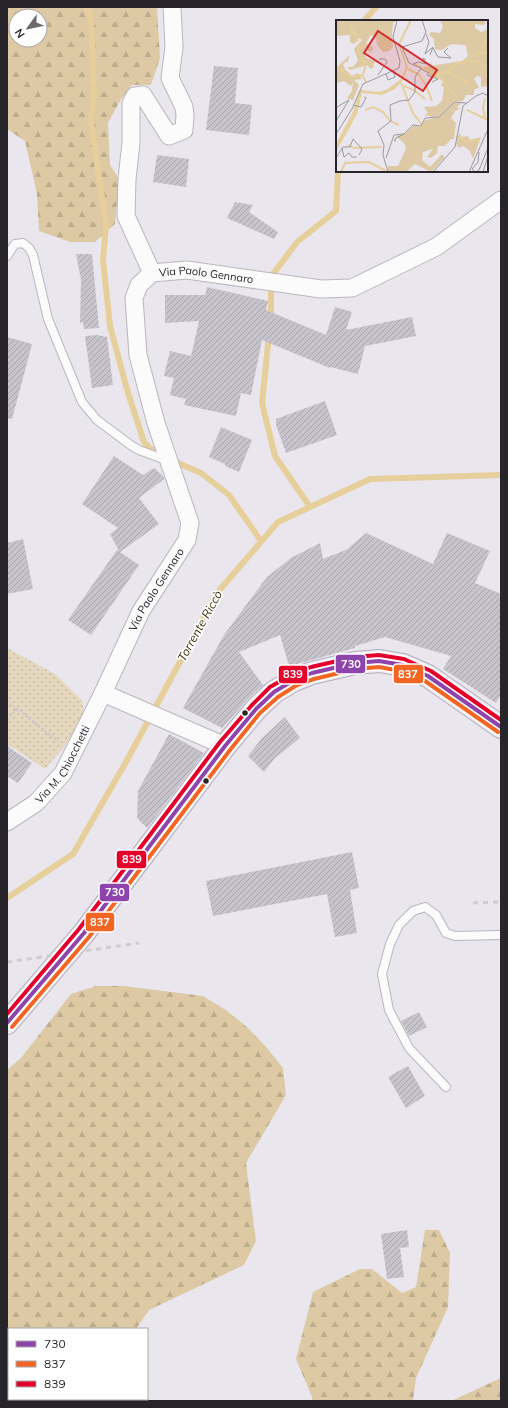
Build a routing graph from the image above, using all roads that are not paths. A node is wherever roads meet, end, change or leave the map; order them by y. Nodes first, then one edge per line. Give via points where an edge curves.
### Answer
1 (172, 7) edge
2 (501, 200) edge
3 (7, 256) edge
4 (152, 273) junction
5 (169, 462) junction
6 (108, 695) junction
7 (501, 726) edge
8 (225, 746) junction
9 (7, 822) edge
10 (501, 935) edge
11 (7, 1023) edge
12 (446, 1087) dead end

1 - 4 street via 174,47 170,78 184,107 184,130 169,136 143,95 135,96 131,103 126,216
2 - 4 street, Via Paolo Gennaro via 436,247 352,288 321,290 187,270
3 - 5 lane via 15,244 23,244 33,255 48,319 86,409 132,446
4 - 5 street, Via Paolo Gennaro via 139,285 134,298 138,356
5 - 6 street, Via Paolo Gennaro via 190,522 186,540 141,611
6 - 8 street
6 - 9 street, Via M. Chiocchetti via 63,773 36,803
7 - 8 main road via 428,676 404,665 380,661 331,668 294,680 274,692 256,708
8 - 11 main road via 84,932
10 - 12 lane via 455,936 446,933 436,915 425,907 413,911 399,925 390,944 382,974 389,1010 409,1048

